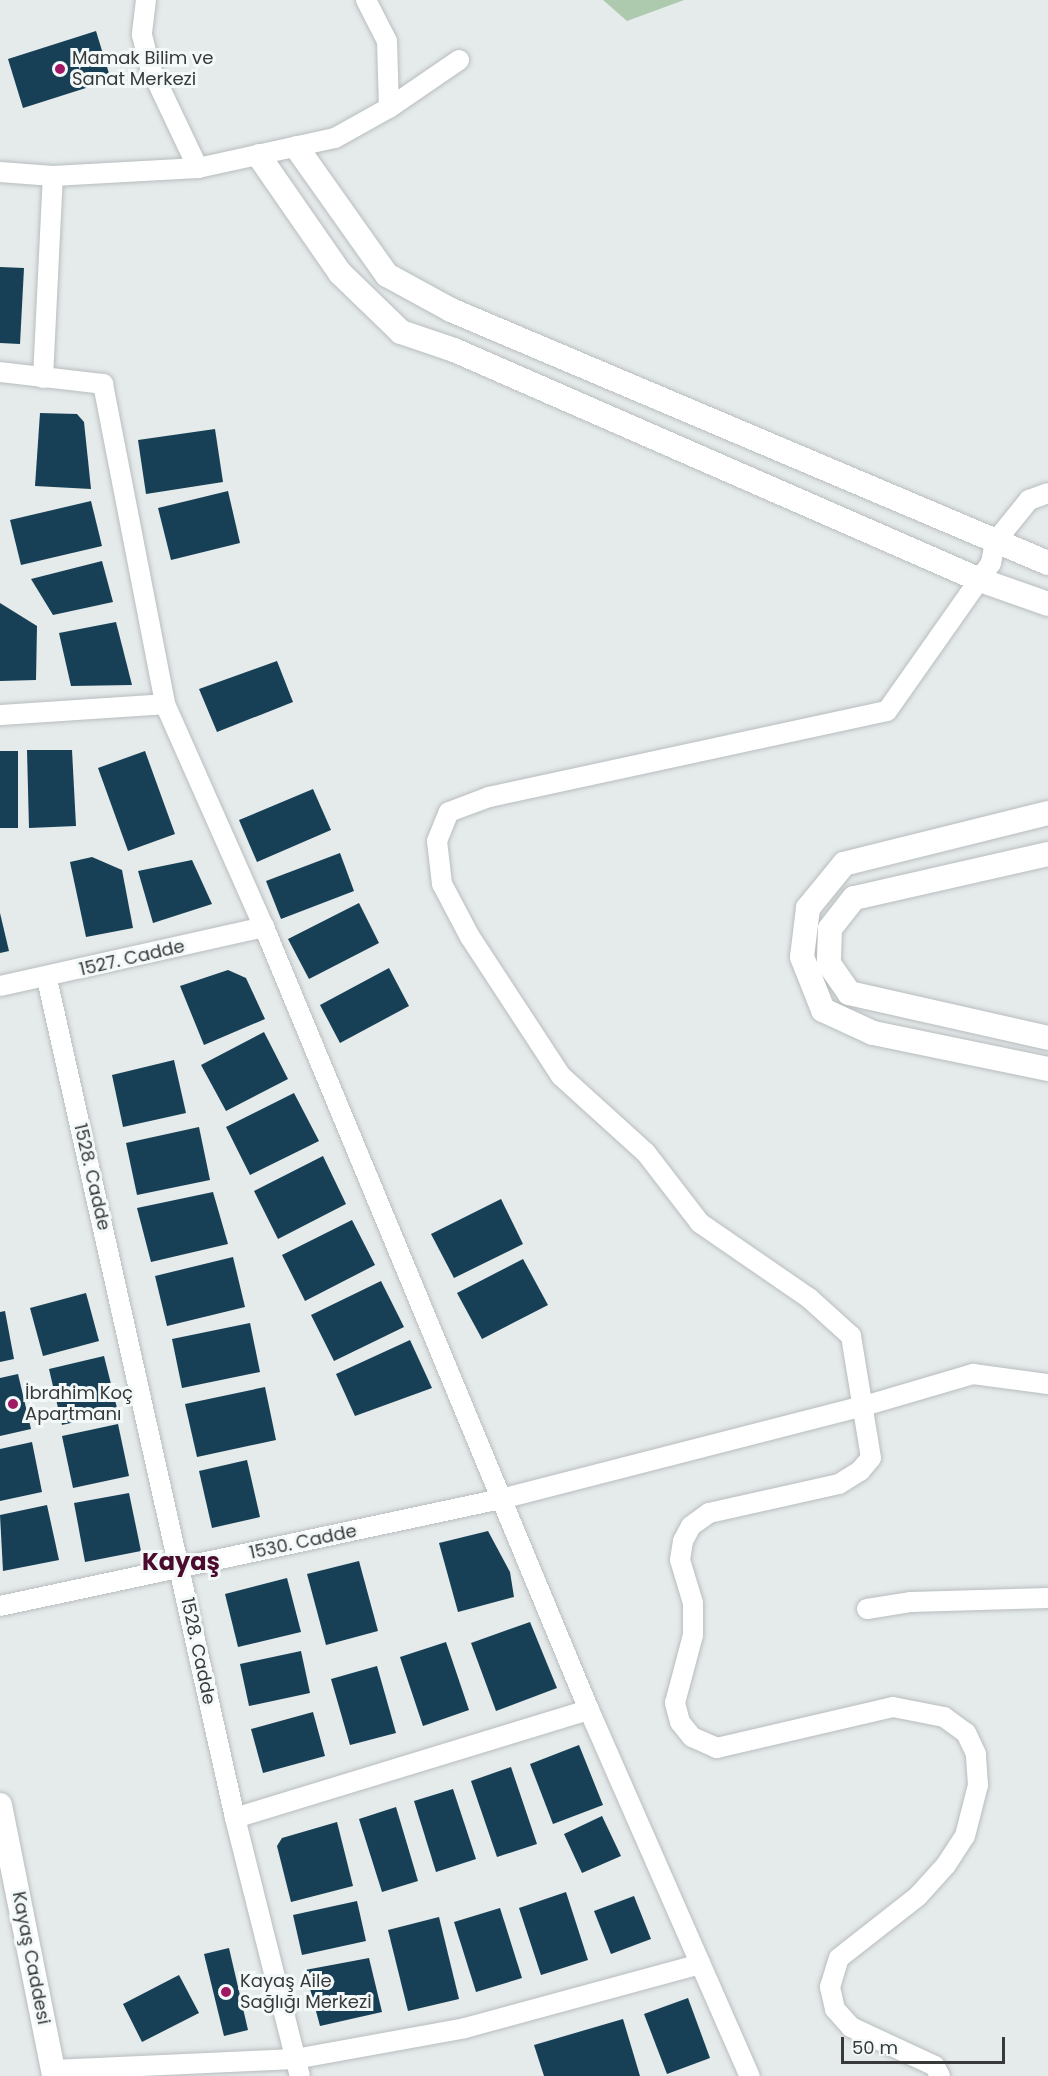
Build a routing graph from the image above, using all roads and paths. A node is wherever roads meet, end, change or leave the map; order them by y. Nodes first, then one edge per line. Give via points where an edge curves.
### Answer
1 (146, 0) edge
2 (366, 0) edge
3 (459, 60) dead end
4 (388, 108) junction
5 (297, 148) junction
6 (259, 156) junction
7 (198, 168) junction
8 (0, 172) edge
9 (53, 176) junction
10 (0, 372) edge
11 (43, 378) junction
12 (1048, 493) edge
13 (995, 542) junction
14 (1048, 563) edge
15 (980, 580) junction
16 (1048, 604) edge
17 (165, 704) junction
18 (0, 715) edge
19 (1048, 813) edge
20 (1048, 854) edge
21 (264, 927) junction
22 (46, 979) junction
23 (0, 986) edge
24 (1048, 1038) edge
25 (1048, 1070) edge
26 (1048, 1384) edge
27 (864, 1406) junction
28 (501, 1499) junction
29 (180, 1568) junction
30 (1048, 1598) edge
31 (0, 1606) edge
32 (867, 1609) dead end
33 (589, 1710) junction
34 (0, 1805) edge
35 (235, 1818) junction
36 (700, 1964) junction
37 (298, 2068) edge
38 (53, 2073) edge
39 (750, 2076) edge
40 (940, 2076) edge

1 - 7 street via 142,35 150,67
2 - 4 street via 387,41
3 - 4 street
4 - 5 street via 335,138
5 - 6 street
5 - 13 street via 387,275 451,310
6 - 7 street
6 - 15 street via 340,273 400,332 454,350
7 - 9 street
8 - 9 street
9 - 11 street
10 - 11 street
11 - 17 street via 103,384
12 - 13 street via 1029,500
13 - 14 street
13 - 15 street via 991,563
15 - 16 street
15 - 27 street via 887,711 489,797 449,812 437,841 442,884 464,926 561,1076 646,1153 700,1223 809,1298 851,1336
17 - 18 street
17 - 21 street
19 - 25 street via 844,864 808,908 802,957 823,1010 873,1033
20 - 24 street via 854,898 830,928 829,964 849,993
21 - 22 street, 1527. Cadde
21 - 28 street
22 - 23 street, 1527. Cadde
22 - 29 street, 1528. Cadde
26 - 27 street, 1530. Cadde via 973,1374
27 - 28 street, 1530. Cadde
27 - 40 street via 872,1458 850,1478 709,1514 686,1533 680,1560 693,1603 693,1635 675,1703 680,1722 692,1737 717,1748 893,1707 944,1717 966,1733 976,1754 978,1785 964,1836 946,1865 918,1896 839,1958 830,1986 835,2009 850,2027 935,2066
28 - 29 street, 1530. Cadde
28 - 33 street
29 - 31 street, 1530. Cadde
29 - 35 street, 1528. Cadde
30 - 32 street via 911,1602
33 - 35 street
33 - 36 street
34 - 38 street, Kayaş Caddesi
35 - 37 street, 1528. Cadde
36 - 37 street via 465,2028
36 - 39 street
37 - 38 street

